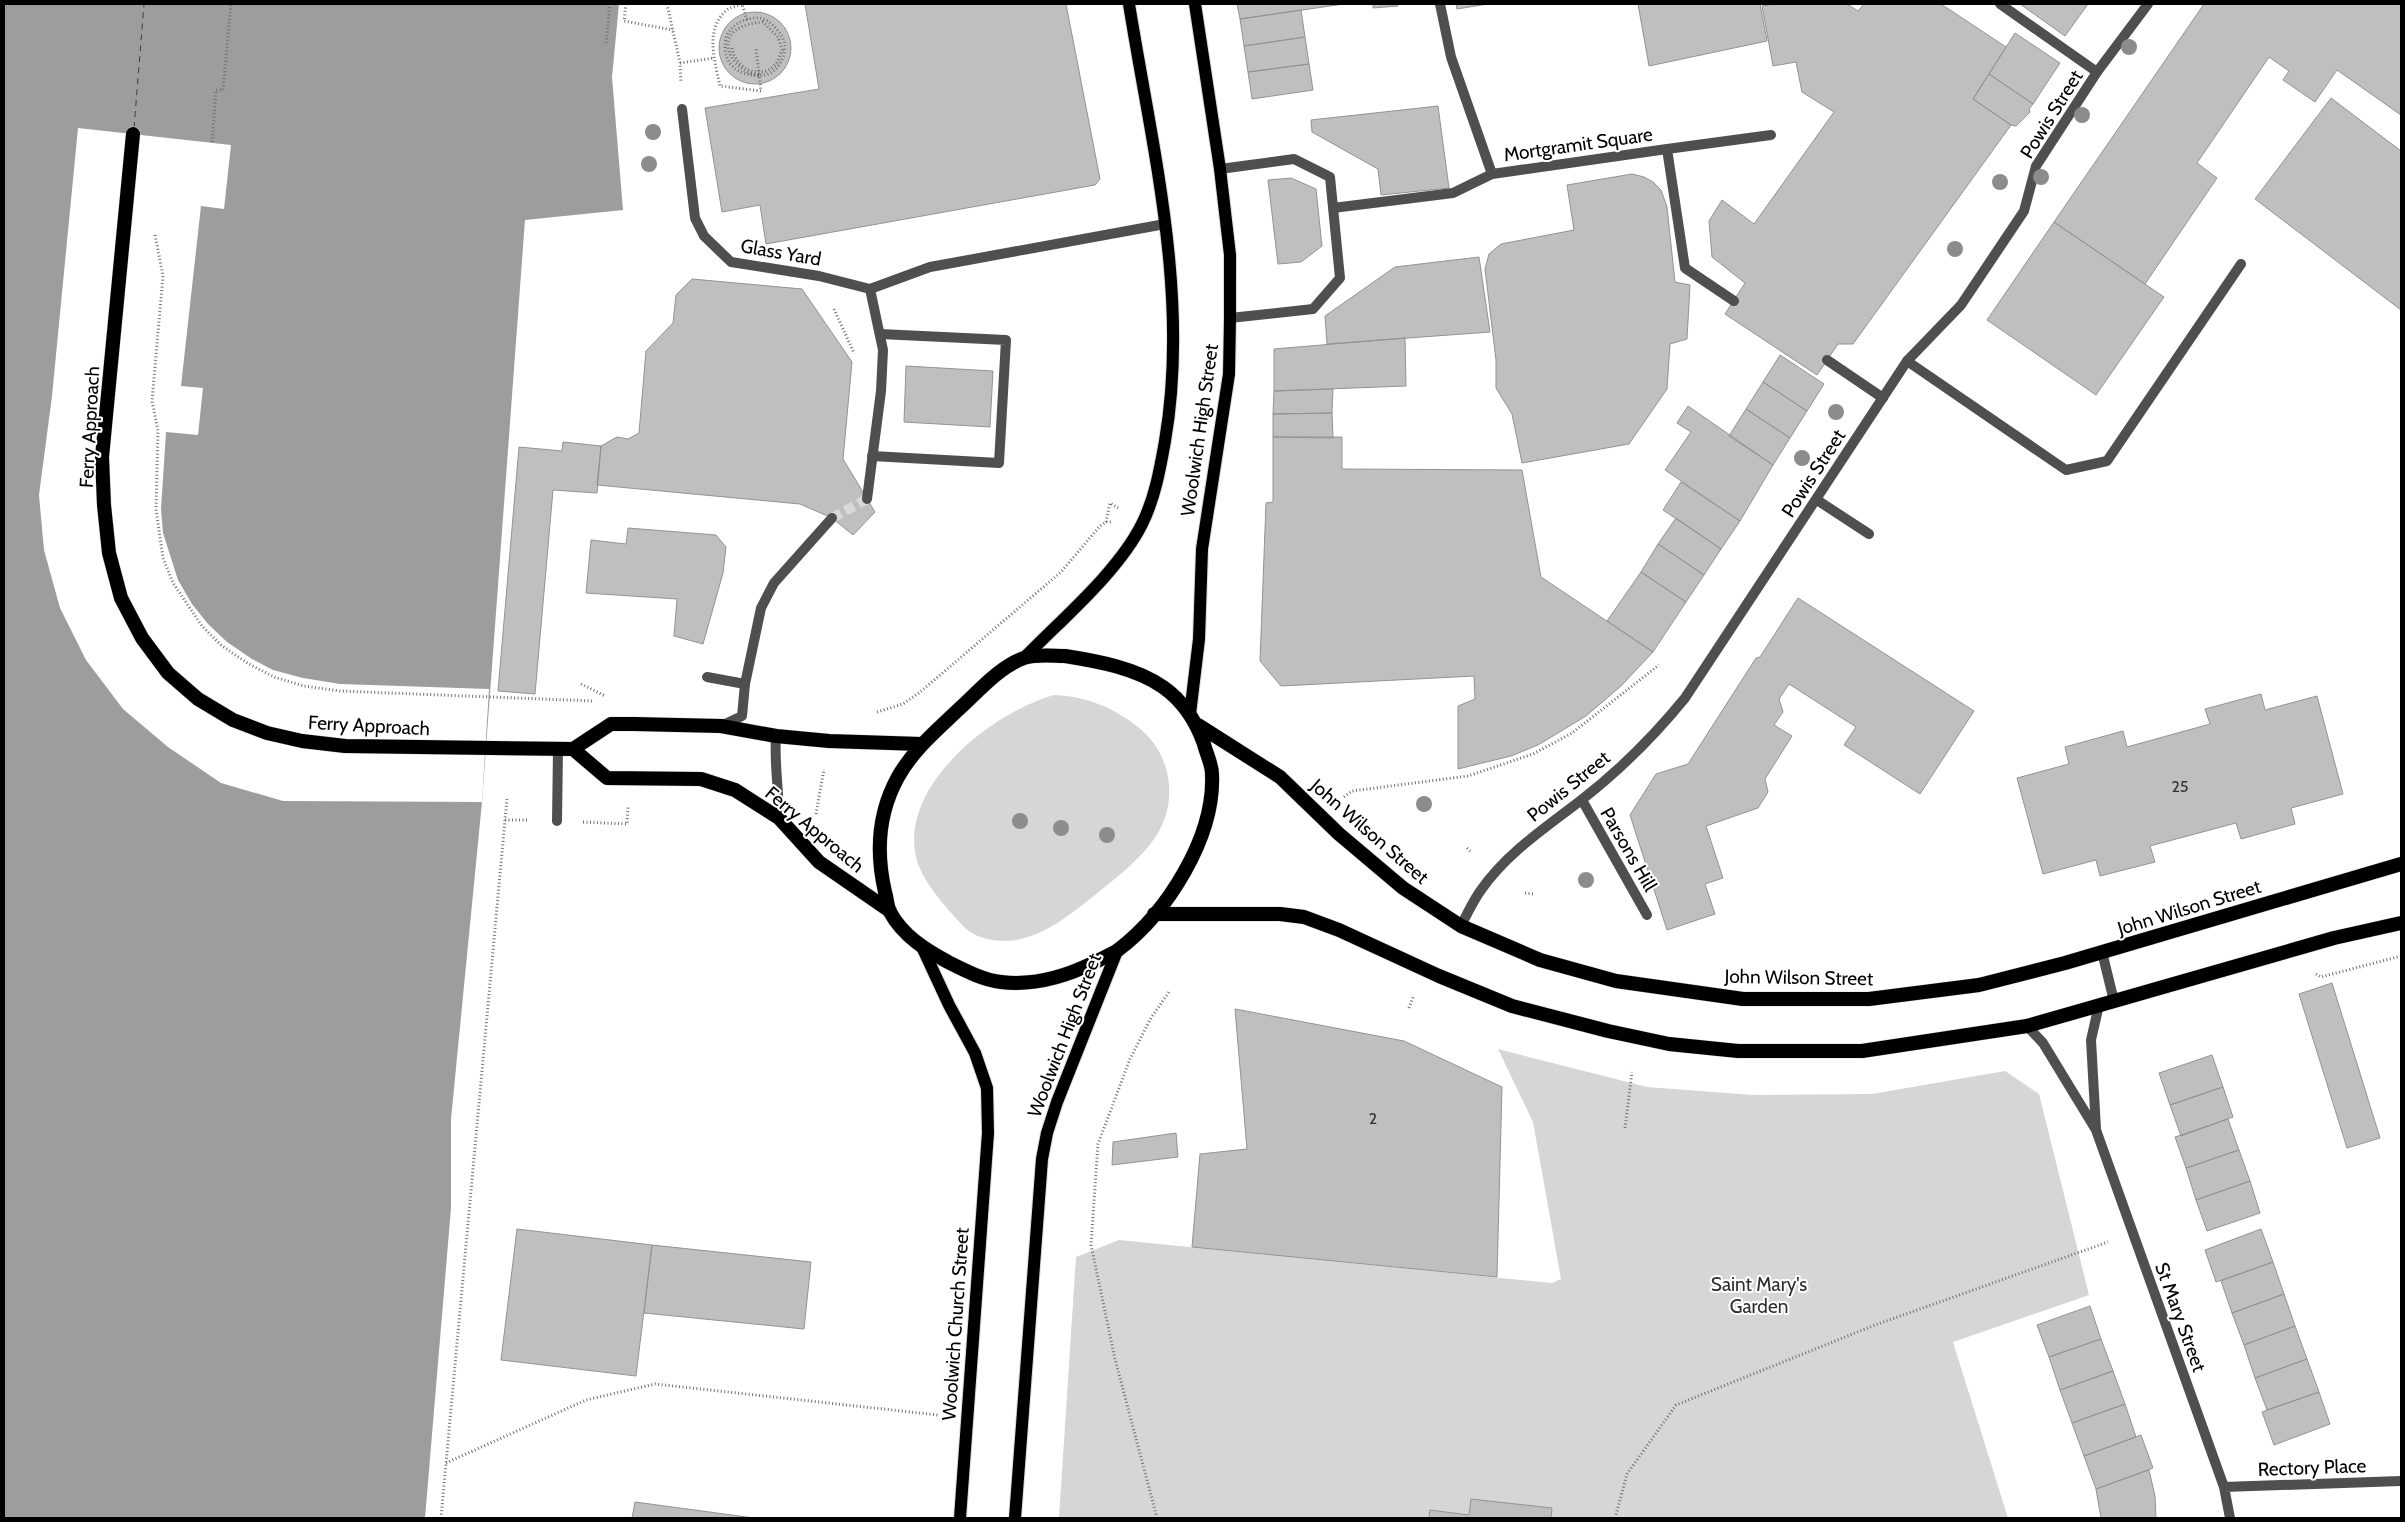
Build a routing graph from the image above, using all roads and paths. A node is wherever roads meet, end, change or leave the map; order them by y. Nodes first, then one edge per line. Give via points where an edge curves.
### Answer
1 (231, 4) edge
2 (610, 4) edge
3 (626, 4) edge
4 (666, 4) edge
5 (1128, 4) edge
6 (1195, 4) edge
7 (1440, 4) edge
8 (2000, 4) edge
9 (2148, 4) edge
10 (747, 20) junction
11 (673, 30) junction
12 (606, 43) dead end
13 (732, 48) dead end
14 (756, 48) dead end
15 (714, 58) junction
16 (2098, 72) junction
17 (761, 76) junction
18 (682, 109) dead end
19 (133, 134) dead end
20 (1771, 135) dead end
21 (212, 142) dead end
22 (1667, 148) junction
23 (1220, 169) junction
24 (1492, 174) junction
25 (1333, 208) junction
26 (1165, 224) junction
27 (153, 229) dead end
28 (2241, 264) dead end
29 (870, 289) junction
30 (1734, 301) dead end
31 (834, 308) dead end
32 (1230, 318) junction
33 (880, 334) junction
34 (1827, 360) dead end
35 (858, 361) dead end
36 (1907, 361) junction
37 (1883, 398) junction
38 (872, 456) junction
39 (867, 499) dead end
40 (1817, 500) junction
41 (1110, 503) dead end
42 (832, 518) tunnel mouth
43 (1106, 522) junction
44 (1117, 523) dead end
45 (1869, 534) dead end
46 (1026, 657) junction
47 (1659, 665) dead end
48 (707, 677) dead end
49 (580, 684) dead end
50 (745, 684) junction
51 (601, 701) dead end
52 (606, 702) dead end
53 (903, 704) dead end
54 (1194, 719) junction
55 (721, 726) junction
56 (776, 736) junction
57 (921, 744) junction
58 (573, 749) junction
59 (558, 750) junction
60 (824, 769) dead end
61 (507, 798) dead end
62 (1344, 798) dead end
63 (1582, 800) junction
64 (628, 804) dead end
65 (779, 818) junction
66 (505, 820) junction
67 (514, 820) dead end
68 (815, 820) dead end
69 (557, 822) dead end
70 (598, 822) dead end
71 (1467, 848) dead end
72 (1472, 853) dead end
73 (2401, 864) edge
74 (1525, 893) dead end
75 (1534, 894) dead end
76 (890, 911) junction
77 (1154, 914) junction
78 (1647, 915) dead end
79 (2401, 923) edge
80 (1461, 926) junction
81 (923, 949) junction
82 (1117, 951) junction
83 (2102, 952) junction
84 (2401, 956) edge
85 (2321, 977) dead end
86 (1168, 992) dead end
87 (1413, 997) dead end
88 (2114, 1001) junction
89 (2099, 1005) junction
90 (1409, 1008) dead end
91 (2027, 1026) junction
92 (1632, 1072) dead end
93 (1625, 1128) dead end
94 (2096, 1130) junction
95 (2132, 1233) junction
96 (938, 1415) dead end
97 (446, 1463) junction
98 (2401, 1481) edge
99 (2224, 1487) junction
100 (441, 1518) edge
101 (960, 1518) edge
102 (1015, 1518) edge
103 (1157, 1518) edge
104 (1615, 1518) edge
105 (2230, 1518) edge

1 - 21 path via 223,90 216,90
2 - 12 path
3 - 11 path via 624,21
4 - 11 path
5 - 26 main road, Woolwich High Street
6 - 23 main road, Woolwich High Street
7 - 24 street, Mortgramit Square via 1451,57
8 - 16 street
9 - 16 street, Powis Street
10 - 13 path via 766,19 777,28 784,39 781,63 766,74 754,74 735,65 730,56 728,44 731,34 748,23 763,22 778,37 782,50 775,65 755,72 736,63
10 - 15 path via 742,4 727,9 714,28
10 - 17 path via 729,31 726,57 732,67 745,75
11 - 15 path via 680,63
14 - 17 path
15 - 17 path via 720,86 761,91
16 - 36 street, Powis Street via 2036,166 2024,211 1961,305
18 - 29 street, Glass Yard via 695,218 704,236 731,262 819,276
19 - 59 highway, Ferry Approach via 102,456 109,553 121,598 142,638 168,673 198,699 233,720 267,733 345,746
20 - 22 street
22 - 24 street, Mortgramit Square
22 - 30 street, Mortgramit Square via 1685,268
23 - 25 street via 1294,159 1330,177
23 - 32 main road, Woolwich High Street via 1230,255
24 - 25 street via 1453,193
25 - 32 street via 1340,278 1313,309
26 - 29 street via 930,267
26 - 46 main road, Woolwich High Street via 1174,322 1173,370 1170,413 1152,502 1120,559
27 - 51 path, Ferry Approach via 163,276 152,400 158,431 156,509 163,558 173,583 202,626 222,646 249,664 274,677 304,686
28 - 36 street via 2107,461 2066,470
29 - 33 street
31 - 35 path
32 - 54 main road, Woolwich High Street via 1229,374 1202,549
33 - 38 street via 883,350
33 - 38 street via 1006,340 999,464
34 - 37 street
36 - 37 street, Powis Street
37 - 40 street, Powis Street
38 - 39 street
40 - 45 street
40 - 63 street, Powis Street via 1685,698 1662,727
41 - 43 path
42 - 50 street via 774,583 761,608
43 - 44 path
43 - 53 path via 1048,585
46 - 54 highway, John Wilson Street via 1065,656 1114,666 1163,687
46 - 57 highway via 1000,671
47 - 62 path via 1572,733 1534,754 1468,776 1352,791
48 - 50 street
49 - 52 path via 604,696
50 - 55 street via 742,716
54 - 77 highway via 1212,773 1208,813 1188,867
54 - 80 highway, John Wilson Street via 1280,777 1339,834 1403,888
55 - 56 highway, Ferry Approach
55 - 58 highway, Ferry Approach via 611,724
56 - 57 highway, Ferry Approach
56 - 65 street via 774,762
57 - 76 highway via 898,777 887,803 879,840 880,871
58 - 59 highway, Ferry Approach
58 - 65 highway, Ferry Approach via 607,778 701,779 735,790
59 - 69 street
60 - 68 path
61 - 66 path
63 - 78 street, Parsons Hill
63 - 80 street, Powis Street via 1508,859 1480,890
64 - 70 path via 627,824
65 - 76 highway, Ferry Approach via 819,862
66 - 67 path
66 - 97 path
71 - 72 path
73 - 83 highway, John Wilson Street
74 - 75 path
76 - 81 highway
77 - 82 highway
77 - 91 highway via 1280,914 1304,917 1512,1006 1669,1044 1738,1050 1862,1051
79 - 88 highway via 2334,938
80 - 83 highway, John Wilson Street via 1540,960 1616,980 1743,999 1869,999 1979,985
81 - 82 highway via 963,970 998,982 1031,984 1071,973
81 - 101 main road, Woolwich Church Street via 975,1053 987,1088 988,1132
82 - 102 main road, Woolwich High Street via 1047,1133 1042,1159
83 - 88 street
84 - 85 path
86 - 103 path via 1130,1059 1098,1144 1091,1244 1115,1358
87 - 90 path
88 - 89 highway
89 - 91 highway
89 - 94 street, St Mary Street via 2090,1040
91 - 94 street, St Mary Street via 2043,1043
92 - 93 path
94 - 95 street, St Mary Street
95 - 99 street, St Mary Street
95 - 104 path via 1875,1326 1676,1405 1628,1474
96 - 97 path via 654,1384 586,1400
97 - 100 path
98 - 99 street, Rectory Place
99 - 105 street, St Mary Street

